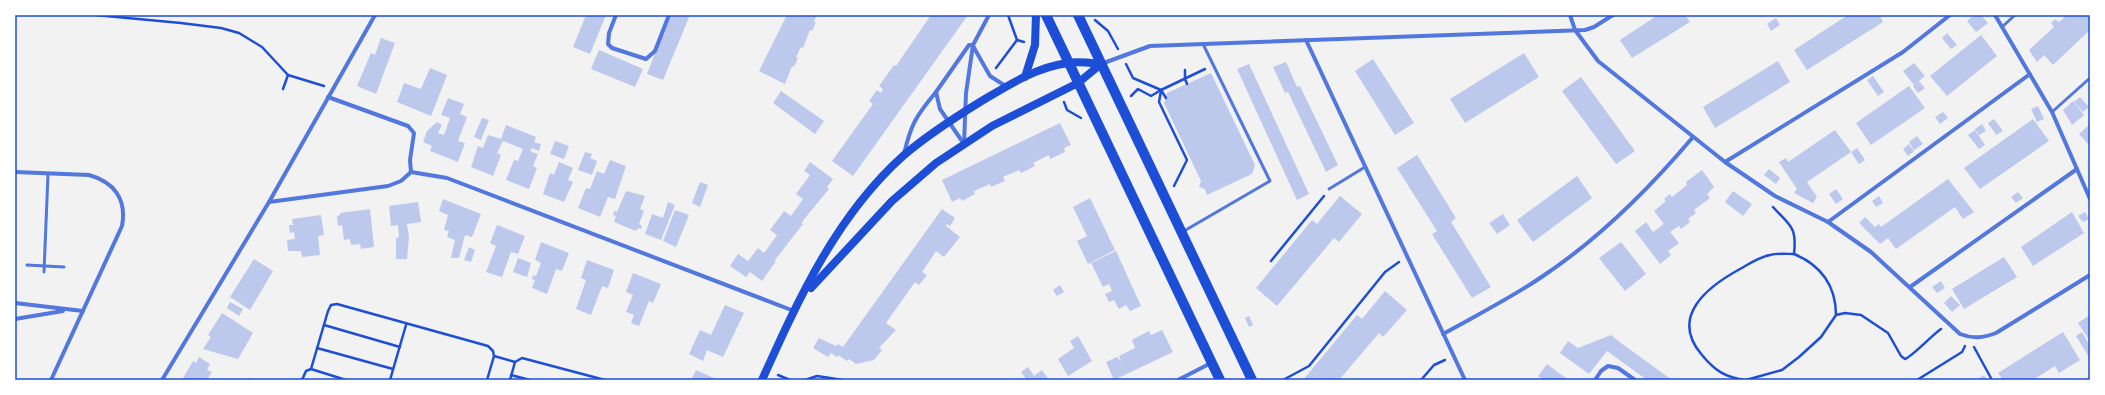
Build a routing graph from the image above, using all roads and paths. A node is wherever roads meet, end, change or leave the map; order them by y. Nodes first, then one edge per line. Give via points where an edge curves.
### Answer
1 (95, 15) edge
2 (374, 15) edge
3 (616, 15) edge
4 (669, 15) edge
5 (989, 15) edge
6 (1008, 15) edge
7 (1036, 15) edge
8 (1046, 15) edge
9 (1078, 15) edge
10 (1570, 15) edge
11 (1613, 15) edge
12 (1950, 15) edge
13 (1995, 15) edge
14 (2015, 15) edge
15 (1093, 19) dead end
16 (2002, 27) junction
17 (1575, 30) junction
18 (1017, 40) dead end
19 (1306, 40) junction
20 (1203, 44) junction
21 (973, 45) junction
22 (1122, 56) junction
23 (1069, 62) junction
24 (1101, 64) junction
25 (1214, 64) junction
26 (1186, 70) dead end
27 (2030, 74) junction
28 (288, 75) junction
29 (1025, 77) junction
30 (2090, 78) edge
31 (1184, 79) junction
32 (1078, 83) junction
33 (1187, 84) dead end
34 (1007, 87) junction
35 (333, 88) junction
36 (284, 89) dead end
37 (1161, 90) junction
38 (936, 92) junction
39 (328, 97) junction
40 (1166, 98) dead end
41 (1122, 106) junction
42 (966, 111) junction
43 (2052, 112) junction
44 (949, 122) junction
45 (1693, 137) junction
46 (964, 144) junction
47 (904, 156) junction
48 (1725, 162) junction
49 (1365, 167) junction
50 (2077, 169) junction
51 (15, 172) edge
52 (411, 172) junction
53 (48, 174) junction
54 (1329, 189) joint
55 (1776, 196) junction
56 (2090, 198) edge
57 (1166, 200) junction
58 (269, 202) junction
59 (1828, 222) junction
60 (1181, 233) junction
61 (1794, 254) junction
62 (1408, 256) junction
63 (1271, 261) dead end
64 (27, 265) dead end
65 (44, 266) junction
66 (64, 267) dead end
67 (44, 272) dead end
68 (2090, 275) edge
69 (1910, 287) junction
70 (15, 303) edge
71 (67, 310) junction
72 (83, 311) junction
73 (794, 311) junction
74 (1836, 315) junction
75 (15, 319) edge
76 (1948, 323) junction
77 (406, 325) junction
78 (324, 326) junction
79 (1443, 334) junction
80 (1970, 338) junction
81 (400, 347) junction
82 (317, 348) junction
83 (494, 356) junction
84 (1454, 356) junction
85 (515, 362) junction
86 (1212, 362) junction
87 (311, 369) junction
88 (393, 369) junction
89 (511, 375) junction
90 (593, 378) edge
91 (51, 380) edge
92 (162, 380) edge
93 (302, 380) edge
94 (346, 380) edge
95 (390, 380) edge
96 (487, 380) edge
97 (510, 380) edge
98 (530, 380) edge
99 (606, 380) edge
100 (762, 380) edge
101 (805, 380) edge
102 (843, 380) edge
103 (1178, 380) edge
104 (1220, 380) edge
105 (1252, 380) edge
106 (1283, 380) edge
107 (1421, 380) edge
108 (1465, 380) edge
109 (1595, 380) edge
110 (1635, 380) edge
111 (1746, 380) edge
112 (1917, 380) edge
113 (1992, 380) edge

1 - 28 path via 181,22 239,33 262,47
2 - 35 street
3 - 4 street via 608,44 612,48 646,60 655,51
5 - 21 street
6 - 18 path
7 - 29 main road via 1036,45
8 - 23 main road
9 - 24 main road
10 - 17 street
11 - 17 street via 1594,27
12 - 48 street via 1903,52
13 - 16 street
14 - 16 lane
15 - 22 path via 1108,31
16 - 27 street
17 - 19 street
17 - 45 street via 1598,61
19 - 20 street
19 - 49 street
20 - 22 street via 1150,46
20 - 25 lane
21 - 34 street via 990,76
21 - 38 street via 968,45
21 - 42 street
22 - 24 street
22 - 37 path via 1133,78
23 - 24 main road
23 - 29 main road
23 - 32 main road
24 - 32 main road
24 - 41 main road
25 - 31 path
25 - 60 lane via 1270,181
26 - 31 path
27 - 43 street
27 - 59 street
28 - 35 path
28 - 36 path
29 - 34 main road
30 - 43 lane
31 - 33 path
31 - 37 path
32 - 46 main road via 992,126
32 - 86 main road
34 - 42 main road
35 - 39 street
37 - 40 path
37 - 41 path via 1151,96 1138,89
37 - 57 path via 1159,102 1187,160
38 - 44 street via 940,109
38 - 47 street via 916,116 910,129
39 - 52 street via 408,126 414,133
39 - 58 street
41 - 57 main road
42 - 44 main road
42 - 46 street
43 - 50 street
44 - 46 street
44 - 47 main road
45 - 48 street
45 - 79 street via 1636,199 1580,249 1544,276
46 - 73 main road via 936,163 892,201 819,279
47 - 73 main road via 874,186 832,240
48 - 55 street
49 - 54 lane
49 - 62 street
50 - 56 street
50 - 69 street
51 - 53 street
52 - 58 street via 402,181 388,186
52 - 73 street via 447,178
53 - 65 lane
53 - 72 street via 89,175 100,178 116,191 122,202 122,226
54 - 63 path
55 - 59 street
55 - 61 path via 1771,204 1789,224 1796,237
57 - 60 main road
58 - 92 street
59 - 69 street via 1871,252
60 - 105 main road
61 - 74 path via 1820,269 1829,283 1836,303
61 - 111 path via 1769,255 1754,261 1713,286 1699,298 1692,309 1689,327 1695,348 1710,365 1727,377
62 - 79 street
62 - 106 path via 1385,272 1309,366
64 - 65 lane
65 - 66 lane
65 - 67 lane
68 - 80 street via 1996,333 1985,338
69 - 76 street
70 - 71 street
71 - 72 street
71 - 75 street
72 - 91 street
73 - 100 main road
74 - 76 path via 1856,314 1873,322 1888,333 1900,356 1906,359
74 - 111 path via 1821,336 1782,370
76 - 80 street via 1960,334
77 - 78 path via 337,304 331,305
77 - 81 path
77 - 83 path via 488,346
78 - 81 path
78 - 82 path
79 - 84 street
80 - 112 path via 1962,352
80 - 113 path
81 - 88 path
82 - 87 path
82 - 88 path
83 - 85 path
83 - 96 path
84 - 107 path via 1434,365
84 - 108 street
85 - 89 path
85 - 90 path via 522,358
86 - 103 street
86 - 104 main road
87 - 93 path
87 - 94 path
88 - 95 path
89 - 97 path
89 - 98 path
90 - 99 path
101 - 102 path via 817,376
109 - 110 street via 1608,366 1618,368

